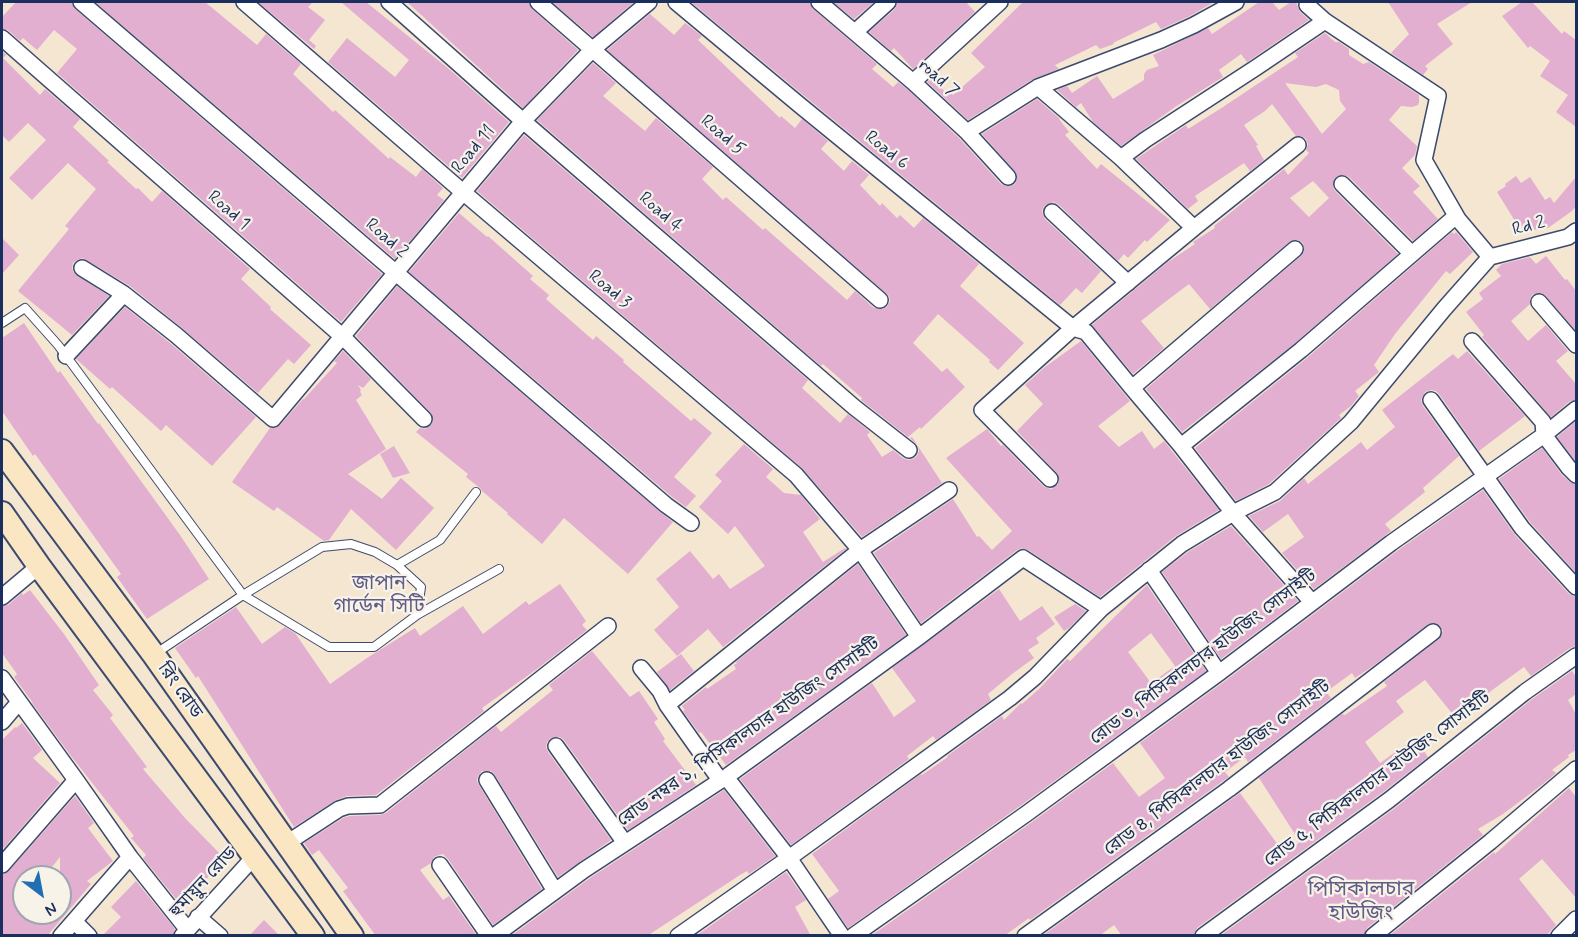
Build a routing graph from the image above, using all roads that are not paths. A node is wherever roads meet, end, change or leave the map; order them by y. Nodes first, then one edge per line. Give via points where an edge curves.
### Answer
1 (81, 2) edge
2 (244, 2) edge
3 (389, 2) edge
4 (538, 2) edge
5 (648, 2) edge
6 (676, 2) edge
7 (819, 2) edge
8 (888, 2) edge
9 (1000, 2) edge
10 (1236, 2) edge
11 (1306, 3) edge
12 (1325, 21) junction
13 (855, 33) junction
14 (2, 38) edge
15 (593, 49) junction
16 (913, 82) junction
17 (1038, 87) junction
18 (523, 121) junction
19 (967, 132) junction
20 (1298, 145) dead end
21 (1120, 158) junction
22 (1008, 177) dead end
23 (1342, 184) dead end
24 (464, 193) junction
25 (1052, 212) dead end
26 (1456, 216) junction
27 (1194, 228) junction
28 (1574, 238) edge
29 (1295, 249) dead end
30 (1412, 254) junction
31 (1490, 257) junction
32 (82, 268) dead end
33 (396, 274) junction
34 (1128, 283) junction
35 (124, 294) junction
36 (880, 300) dead end
37 (1539, 302) dead end
38 (2, 323) edge
39 (1072, 328) junction
40 (343, 337) junction
41 (1472, 341) dead end
42 (1576, 345) edge
43 (66, 356) junction
44 (1132, 388) junction
45 (1431, 400) dead end
46 (1576, 409) edge
47 (424, 419) dead end
48 (1544, 435) junction
49 (1181, 446) junction
50 (909, 450) dead end
51 (2, 451) edge
52 (1576, 475) edge
53 (1486, 476) junction
54 (1050, 479) dead end
55 (949, 490) dead end
56 (476, 492) dead end
57 (2, 513) edge
58 (1233, 513) junction
59 (691, 523) dead end
60 (860, 550) junction
61 (397, 565) junction
62 (39, 566) junction
63 (499, 568) dead end
64 (1149, 570) junction
65 (1576, 587) edge
66 (243, 595) junction
67 (2, 597) edge
68 (1312, 602) junction
69 (1101, 609) junction
70 (417, 615) junction
71 (608, 626) dead end
72 (1433, 632) dead end
73 (919, 637) junction
74 (154, 655) junction
75 (1576, 656) edge
76 (641, 668) dead end
77 (1219, 673) junction
78 (121, 677) junction
79 (2, 678) edge
80 (19, 702) junction
81 (667, 705) junction
82 (2, 722) edge
83 (556, 746) dead end
84 (1576, 769) edge
85 (723, 778) junction
86 (76, 780) junction
87 (487, 780) dead end
88 (287, 843) junction
89 (625, 843) junction
90 (130, 857) junction
91 (254, 857) junction
92 (789, 858) junction
93 (2, 865) edge
94 (440, 865) dead end
95 (555, 891) junction
96 (198, 917) junction
97 (1576, 919) edge
98 (74, 921) junction
99 (185, 932) edge
100 (61, 936) edge
101 (89, 936) edge
102 (220, 936) edge
103 (313, 936) edge
104 (352, 936) edge
105 (489, 936) edge
106 (494, 936) edge
107 (678, 936) edge
108 (842, 936) edge
109 (853, 936) edge
110 (1024, 936) edge
111 (1203, 936) edge
112 (1373, 936) edge
113 (1559, 936) edge

1 - 33 street, Road 2
2 - 24 street, Road 3
3 - 18 street, Road 4
4 - 15 street, Road 5
5 - 15 street, Road 11
6 - 39 street, Road 6
7 - 13 street, road 7
8 - 13 street
9 - 16 street
10 - 17 street via 1194,26
11 - 12 street
12 - 21 street
12 - 26 street via 1438,96 1424,160
13 - 16 street, road 7
14 - 40 street, Road 1
15 - 18 street, Road 11
15 - 36 street, Road 5
16 - 19 street, road 7
17 - 19 street
17 - 21 street
18 - 24 street, Road 11
18 - 50 street, Road 4
19 - 22 street, road 7
20 - 27 street
21 - 27 street
23 - 30 street
24 - 33 street, Road 11
24 - 60 street, Road 3 via 796,475
25 - 34 street
26 - 30 street
26 - 31 street
27 - 34 street
28 - 31 street, Rd 2
29 - 44 street
30 - 49 street
31 - 58 street via 1351,422 1275,492
32 - 35 street
33 - 40 street, Road 11
33 - 59 street, Road 2
34 - 39 street
35 - 40 street, Road 11 via 273,419
35 - 43 street
37 - 42 street
38 - 43 lane via 25,309
39 - 44 street, Road 6 via 1086,332
39 - 54 street via 982,410
40 - 47 street, Road 1
41 - 48 street via 1543,422
43 - 66 lane
44 - 49 street, Road 6
45 - 53 street
46 - 48 street, রোড ৩, পিসিকালচার হাউজিং সোসাইটি
48 - 52 street
48 - 53 street, রোড ৩, পিসিকালচার হাউজিং সোসাইটি
49 - 58 street, Road 6
51 - 74 main road, রিং রোড
53 - 65 street via 1522,528
53 - 68 street, রোড ৩, পিসিকালচার হাউজিং সোসাইটি
55 - 60 street
56 - 61 lane via 440,540
57 - 62 main road, রিং রোড
58 - 64 street
58 - 68 street, Road 6
60 - 73 street, Road 3
60 - 81 street
61 - 66 lane via 351,544 322,547
61 - 70 lane via 421,587
62 - 67 street
62 - 78 main road, রিং রোড
63 - 70 lane
64 - 69 street
64 - 77 street
66 - 70 lane via 329,647 374,647
66 - 74 lane
68 - 77 street, রোড ৩, পিসিকালচার হাউজিং সোসাইটি
69 - 73 street, রোড নম্বর ১, পিসিকালচার হাউজিং সোসাইটি via 1023,558
69 - 92 street via 1010,698
71 - 88 street via 380,805 339,809
72 - 110 street, রোড ৪, পিসিকালচার হাউজিং সোসাইটি via 1229,789
73 - 85 street, রোড নম্বর ১, পিসিকালচার হাউজিং সোসাইটি
74 - 78 main road
74 - 88 main road, রিং রোড
75 - 111 street, রোড ৫, পিসিকালচার হাউজিং সোসাইটি
76 - 81 street
77 - 109 street, রোড ৩, পিসিকালচার হাউজিং সোসাইটি
78 - 91 main road, রিং রোড
79 - 80 street
80 - 82 street
80 - 86 street
81 - 85 street
83 - 89 street
84 - 112 street
85 - 89 street, রোড নম্বর ১, পিসিকালচার হাউজিং সোসাইটি
85 - 92 street
86 - 90 street
86 - 93 street
87 - 95 street
88 - 104 main road, রিং রোড
89 - 95 street, রোড নম্বর ১, পিসিকালচার হাউজিং সোসাইটি
90 - 98 street
90 - 99 street
91 - 96 street, হুমায়ুন রোড
91 - 103 main road, রিং রোড
92 - 107 street
92 - 108 street
94 - 105 street
95 - 106 street, রোড নম্বর ১, পিসিকালচার হাউজিং সোসাইটি
96 - 99 street, হুমায়ুন রোড
96 - 102 street
97 - 113 street
98 - 100 street
98 - 101 street

